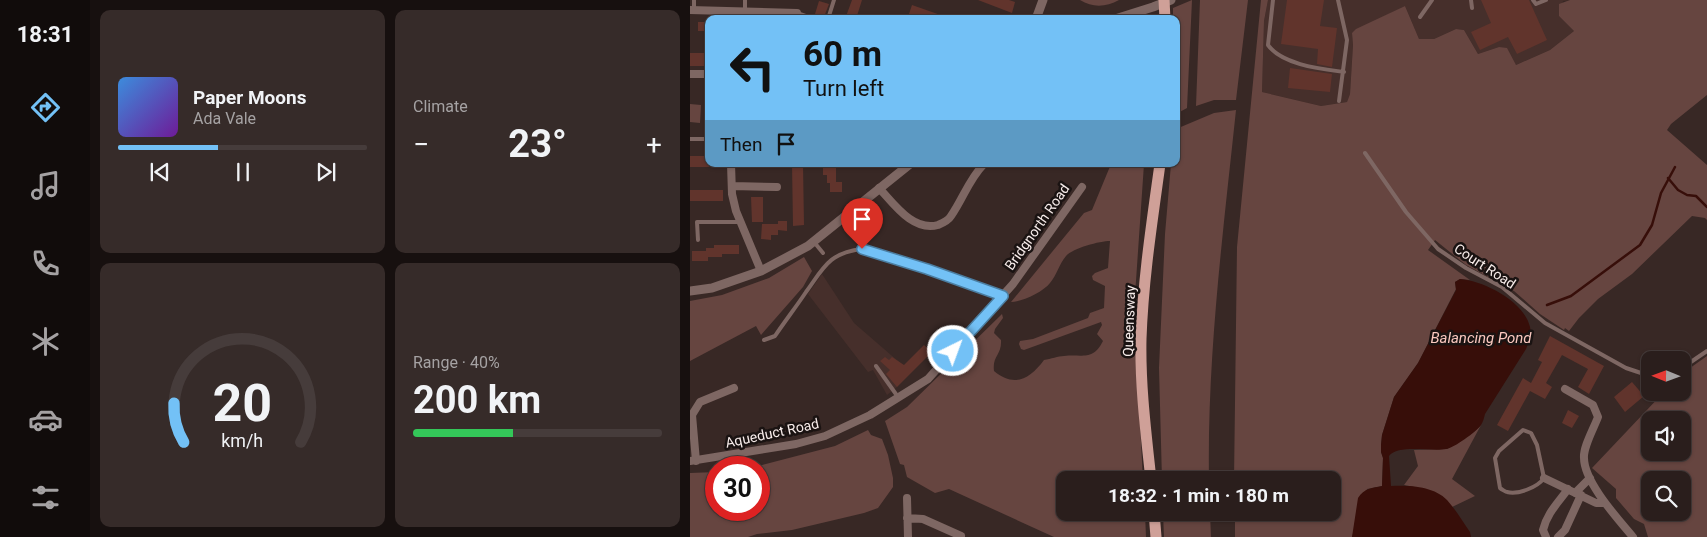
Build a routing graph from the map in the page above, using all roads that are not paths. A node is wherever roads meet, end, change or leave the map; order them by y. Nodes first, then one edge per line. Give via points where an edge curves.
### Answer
1 (694, 0) edge
2 (746, 0) edge
3 (834, 0) edge
4 (1043, 0) edge
5 (1164, 0) edge
6 (1171, 0) edge
7 (1274, 0) edge
8 (1338, 0) edge
9 (1432, 0) edge
10 (1471, 0) edge
11 (1533, 0) edge
12 (1546, 0) edge
13 (1472, 8) dead end
14 (692, 10) edge
15 (745, 12) junction
16 (796, 13) joint
17 (734, 15) edge
18 (802, 15) edge
19 (829, 15) edge
20 (1038, 15) edge
21 (1128, 15) edge
22 (1165, 15) edge
23 (1420, 17) dead end
24 (1344, 72) junction
25 (690, 74) edge
26 (705, 74) edge
27 (1339, 101) dead end
28 (690, 139) edge
29 (705, 139) edge
30 (1365, 153) dead end
31 (731, 167) edge
32 (906, 167) edge
33 (981, 167) edge
34 (1160, 167) edge
35 (732, 186) junction
36 (777, 186) dead end
37 (1082, 187) dead end
38 (879, 188) junction
39 (741, 222) junction
40 (698, 240) dead end
41 (814, 242) junction
42 (823, 253) dead end
43 (761, 271) junction
44 (1013, 284) joint
45 (690, 291) edge
46 (1003, 296) junction
47 (764, 340) dead end
48 (1707, 351) edge
49 (1691, 362) edge
50 (876, 366) dead end
51 (1641, 373) edge
52 (734, 388) dead end
53 (1565, 389) dead end
54 (898, 397) junction
55 (693, 461) edge
56 (1150, 471) edge
57 (1544, 478) junction
58 (1590, 478) junction
59 (1568, 489) junction
60 (1578, 494) junction
61 (907, 498) dead end
62 (1605, 503) junction
63 (907, 518) junction
64 (1155, 521) edge
65 (961, 536) dead end
66 (908, 537) edge
67 (1156, 537) edge
68 (1546, 537) edge
69 (1558, 537) edge
70 (1633, 537) edge

1 - 14 lane
2 - 15 lane
3 - 19 lane
4 - 20 street
5 - 22 main road
6 - 21 street
7 - 24 lane via 1268,45 1272,51 1310,66
8 - 24 lane via 1347,40
9 - 23 lane
10 - 13 lane
11 - 12 lane via 1536,4
14 - 17 street
15 - 16 street
15 - 17 street
16 - 18 lane
24 - 27 lane
25 - 26 street
28 - 29 lane
30 - 51 lane, Court Road via 1406,212 1438,249 1502,287 1545,323
31 - 35 street
32 - 38 street
33 - 38 street via 950,218 935,225 913,221
34 - 56 main road, Queensway via 1149,238 1141,339
35 - 36 street
35 - 39 street
37 - 44 street, Bridgnorth Road
38 - 41 street
39 - 40 lane via 698,222
39 - 43 street
41 - 42 lane
41 - 43 street
43 - 45 street via 712,288
44 - 46 street, Aqueduct Road
46 - 47 lane via 862,249 845,251 818,273 775,336
46 - 54 street, Aqueduct Road via 928,379
48 - 49 lane
50 - 54 lane
52 - 55 street via 700,402 692,416
53 - 58 street via 1593,405 1598,417 1584,457
54 - 55 street, Aqueduct Road via 870,415 825,436
57 - 57 lane via 1522,492 1506,492 1500,488 1495,458 1523,430 1530,433 1537,445
57 - 59 street
58 - 60 street
58 - 62 street
59 - 60 street
59 - 68 street via 1545,520 1542,530
60 - 62 street via 1596,503
60 - 69 street via 1565,530
61 - 63 street
62 - 70 street
63 - 65 street via 923,520
63 - 66 street
64 - 67 main road

